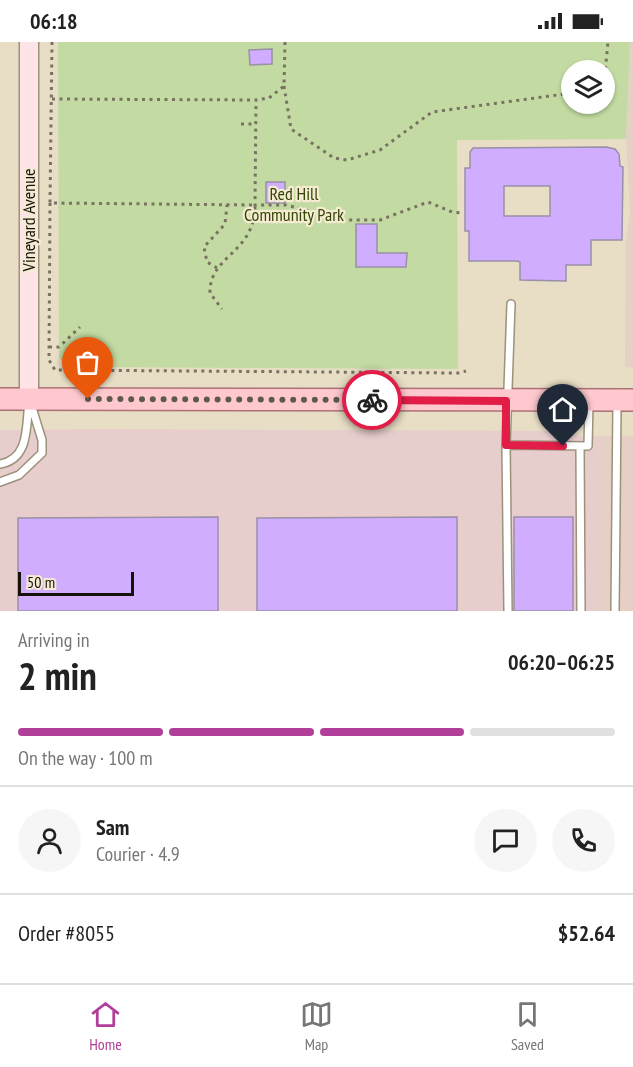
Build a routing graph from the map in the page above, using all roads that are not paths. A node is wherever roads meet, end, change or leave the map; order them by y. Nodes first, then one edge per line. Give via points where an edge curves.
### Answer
1 (29, 42) edge
2 (511, 304) dead end
3 (0, 399) edge
4 (29, 399) junction
5 (589, 400) junction
6 (625, 400) edge
7 (506, 401) junction
8 (506, 445) junction
9 (580, 446) junction
10 (0, 464) edge
11 (0, 482) edge
12 (508, 611) edge
13 (581, 611) edge
14 (615, 611) edge

1 - 4 street, Vineyard Avenue
2 - 7 lane
3 - 4 main road
4 - 7 main road
4 - 10 lane via 26,442 20,454
4 - 11 lane via 42,440 42,453 31,466
5 - 6 main road
5 - 7 main road
5 - 9 lane via 588,446
6 - 14 lane
7 - 8 lane
8 - 9 lane
8 - 12 lane
9 - 13 lane

